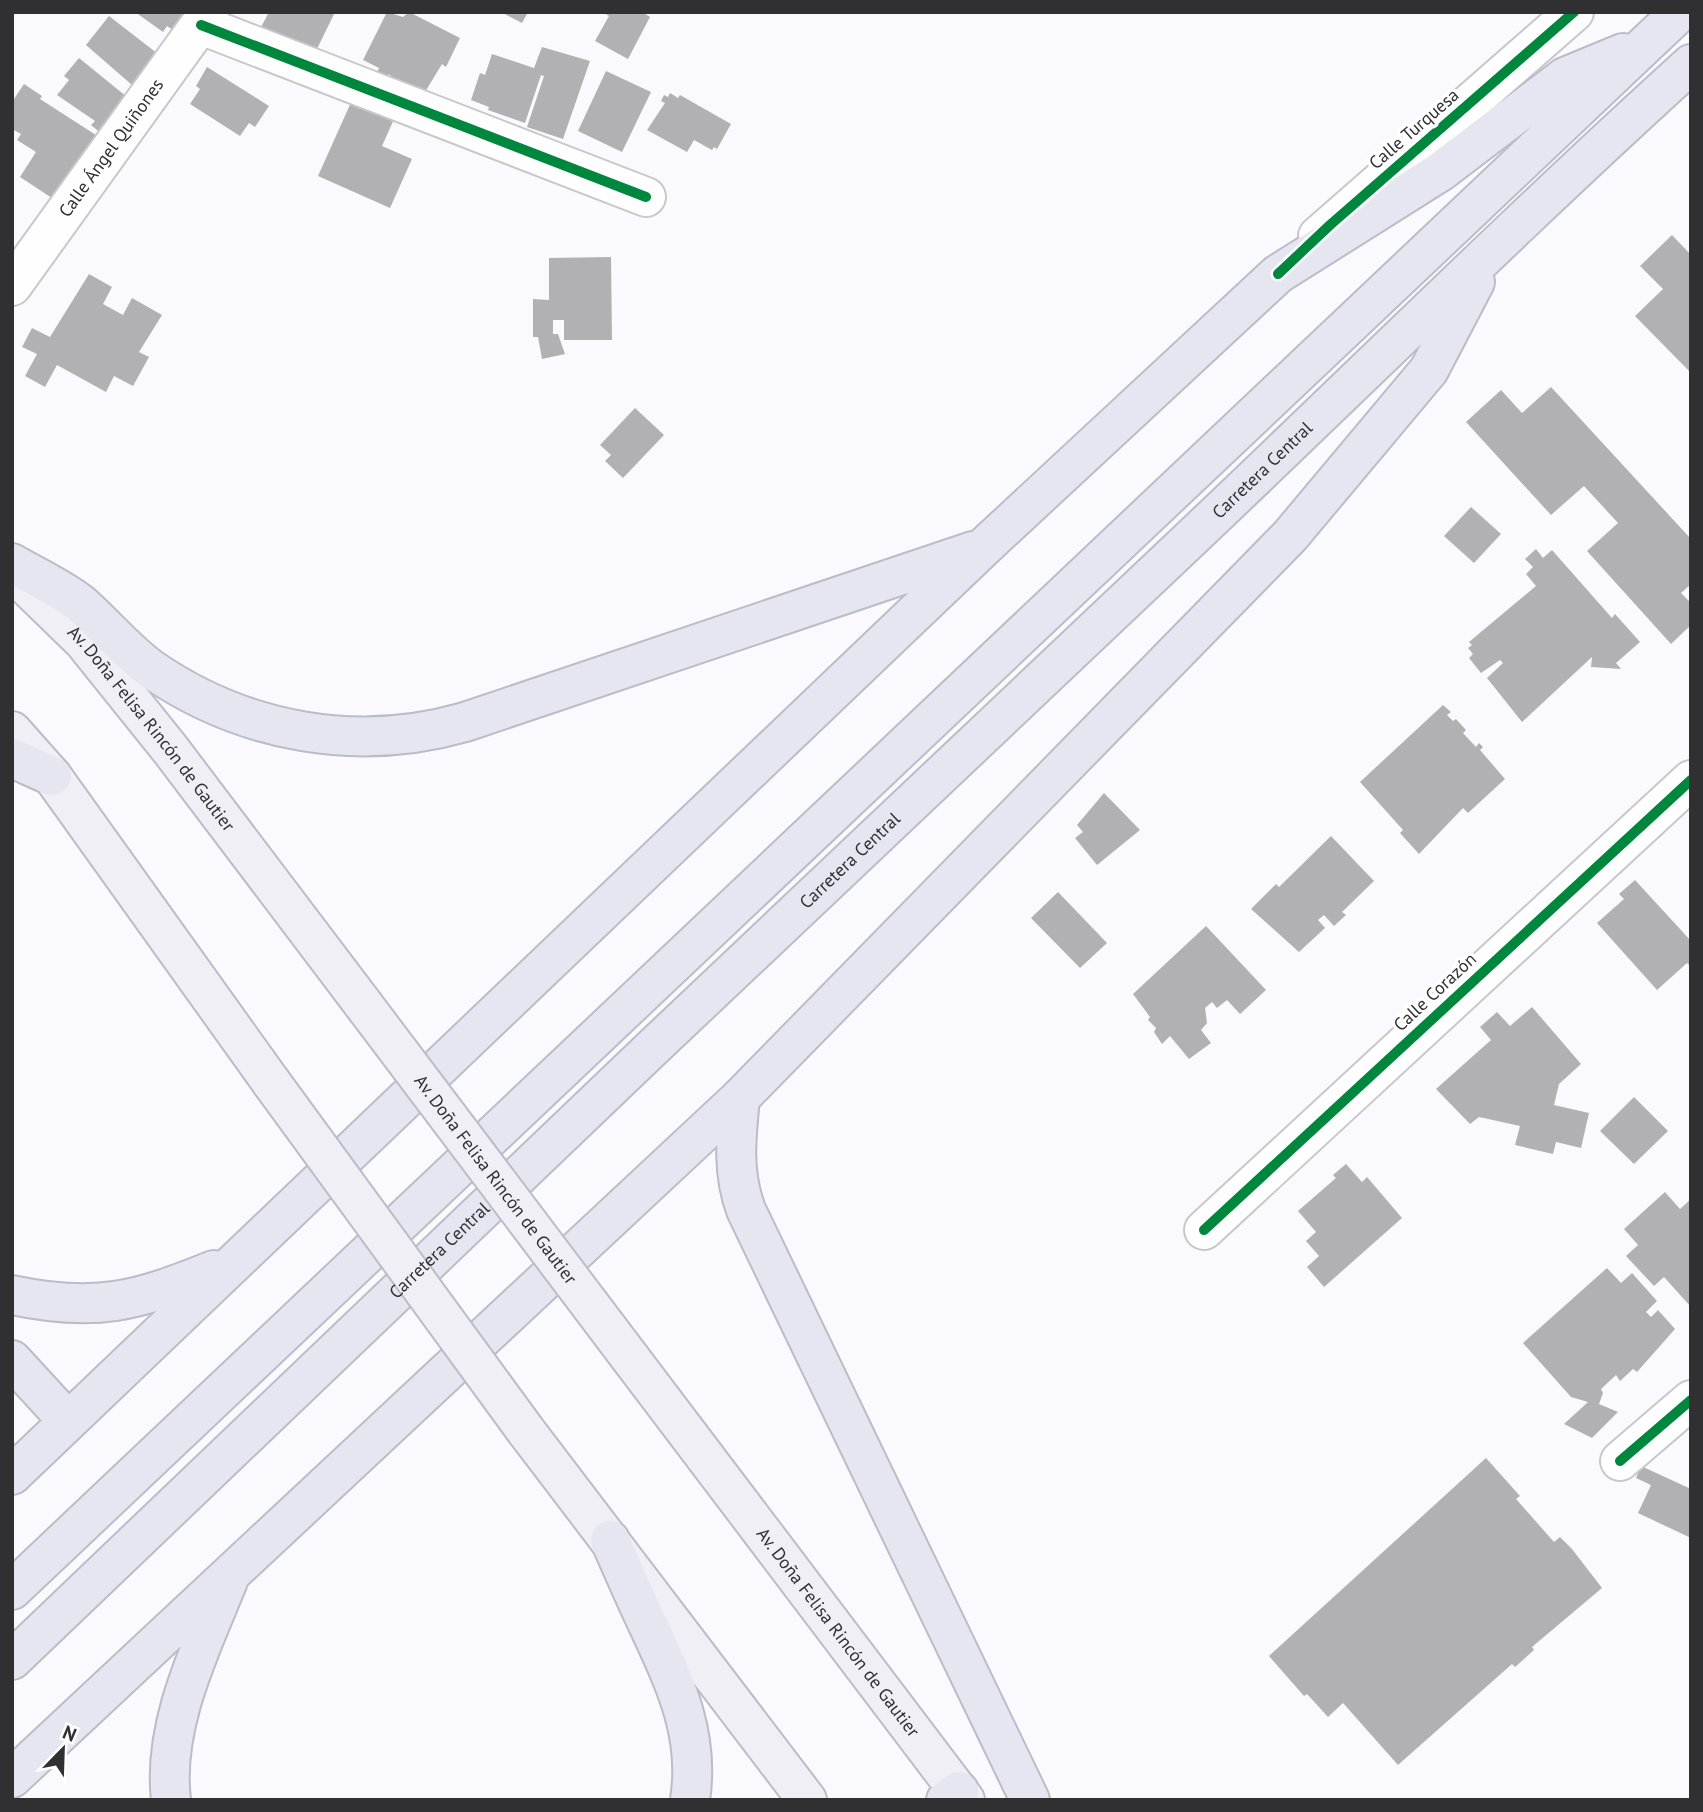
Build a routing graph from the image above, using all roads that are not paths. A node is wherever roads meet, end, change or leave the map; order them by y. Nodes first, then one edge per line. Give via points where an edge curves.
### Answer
1 (1574, 12) edge
2 (1680, 12) edge
3 (205, 18) edge
4 (1644, 45) junction
5 (1691, 64) edge
6 (646, 197) dead end
7 (1491, 251) junction
8 (1278, 274) junction
9 (12, 286) edge
10 (984, 547) junction
11 (12, 563) edge
12 (12, 572) edge
13 (12, 731) edge
14 (12, 758) edge
15 (52, 776) junction
16 (1691, 780) edge
17 (740, 1098) junction
18 (1204, 1230) dead end
19 (232, 1263) junction
20 (12, 1294) edge
21 (12, 1360) edge
22 (1691, 1400) edge
23 (68, 1421) junction
24 (19, 1454) edge
25 (1620, 1461) dead end
26 (610, 1540) junction
27 (232, 1570) junction
28 (12, 1590) edge
29 (12, 1660) edge
30 (12, 1777) edge
31 (957, 1797) edge
32 (171, 1800) edge
33 (690, 1800) edge
34 (807, 1800) edge
35 (1030, 1800) edge

1 - 8 street, Calle Turquesa
2 - 4 highway
3 - 6 street
3 - 9 street, Calle Ángel Quiñones
4 - 8 highway via 1564,78 1440,172
4 - 28 highway
5 - 7 highway, Carretera Central
7 - 17 highway via 1429,370 1290,536
7 - 29 highway, Carretera Central
8 - 10 highway
10 - 11 highway via 465,722 394,736 311,734 236,714 151,668 80,603
10 - 19 highway via 378,1129
12 - 31 main road, Av. Doña Felisa Rincón de Gautier, bridge via 84,642 170,749
13 - 15 main road
14 - 15 highway
15 - 26 main road, bridge via 271,1082
16 - 18 street, Calle Corazón
17 - 27 highway
17 - 35 highway via 734,1151 746,1210
19 - 20 highway via 152,1295 129,1299 71,1304
19 - 23 highway
21 - 23 highway
22 - 25 street
23 - 24 highway
26 - 33 highway via 688,1721 693,1744
26 - 34 main road
27 - 30 highway
27 - 32 highway via 179,1716 170,1762

